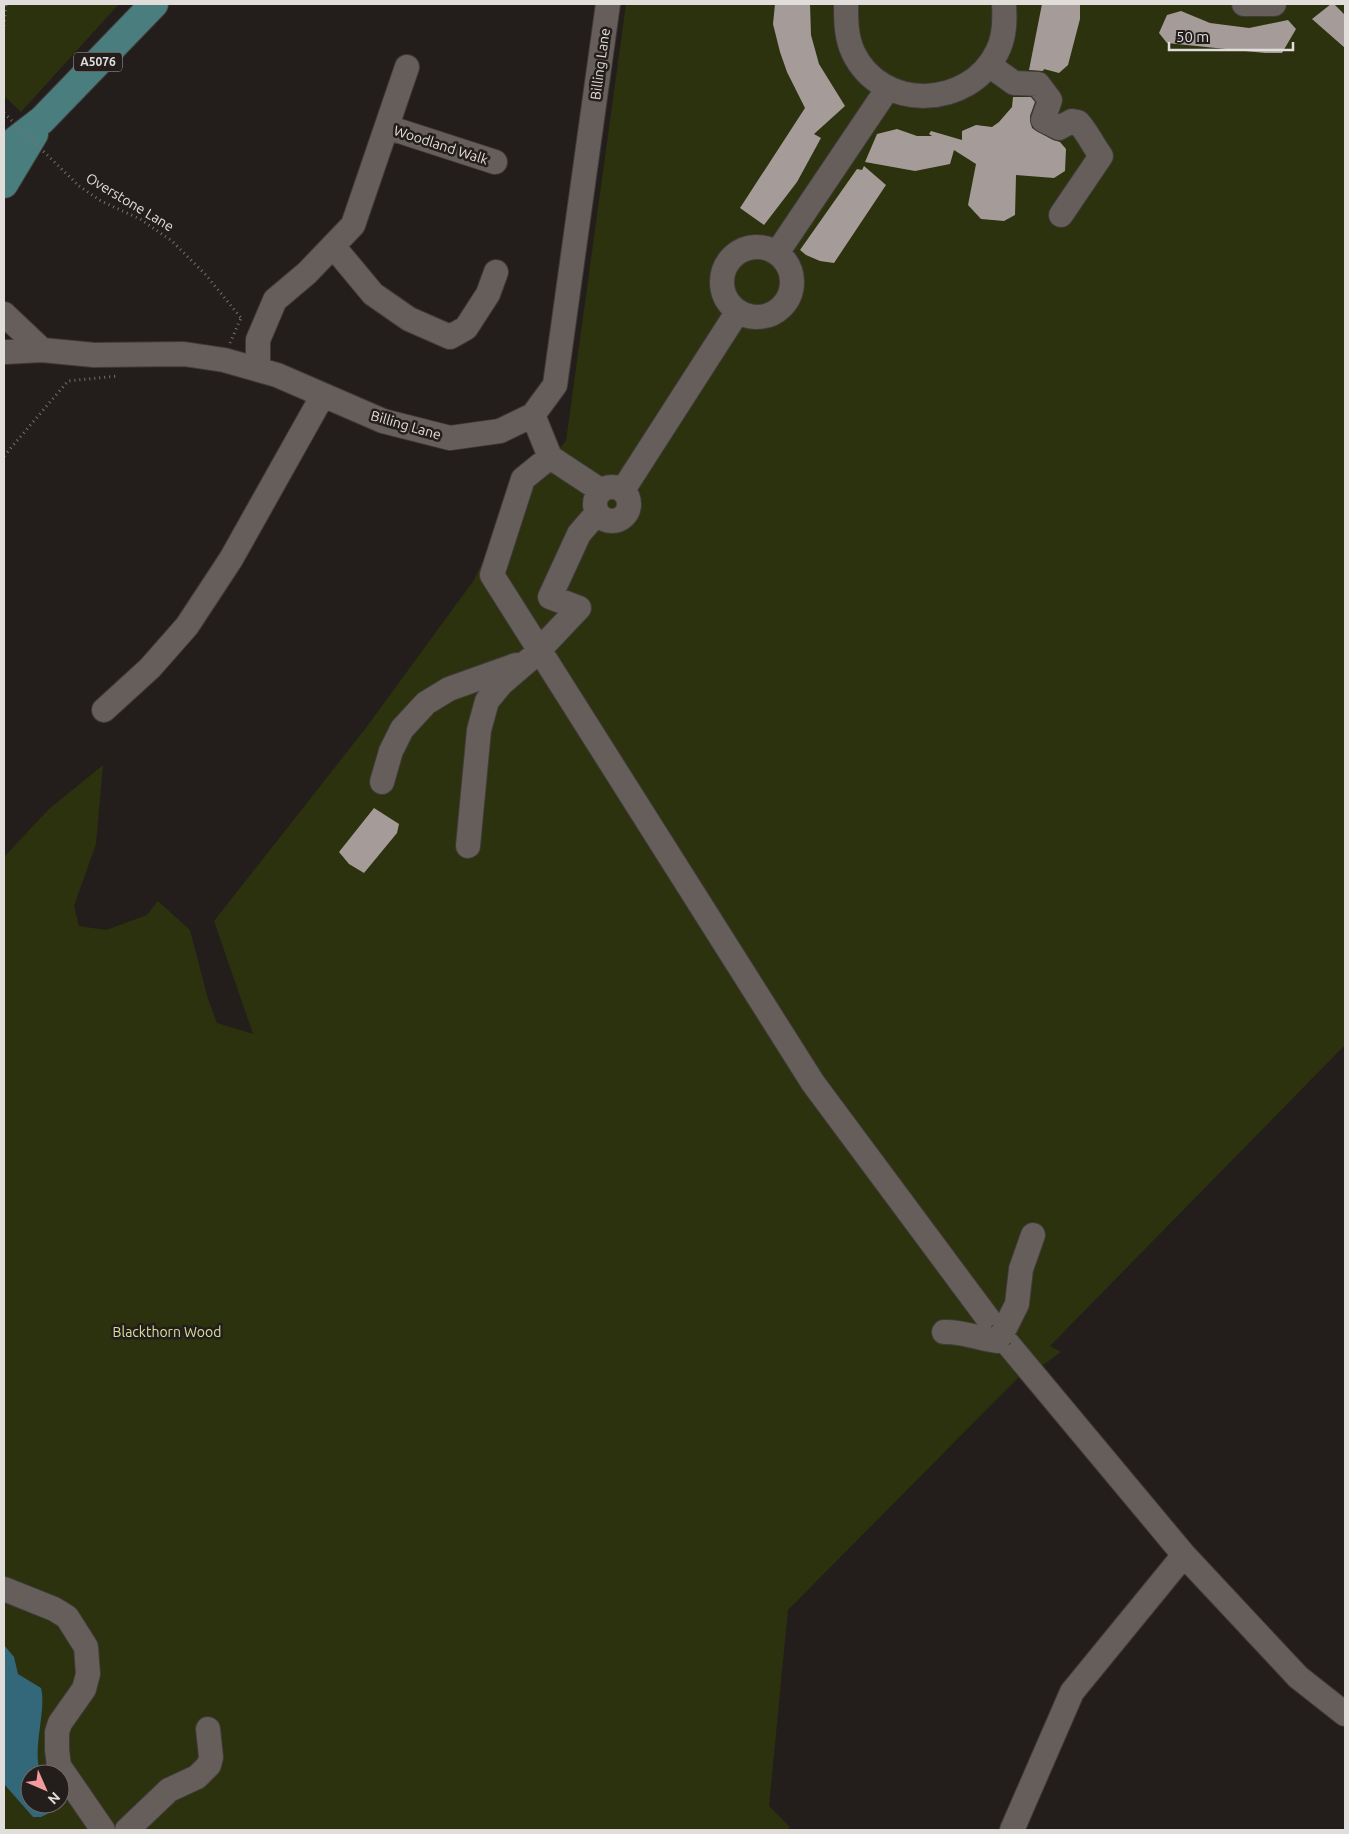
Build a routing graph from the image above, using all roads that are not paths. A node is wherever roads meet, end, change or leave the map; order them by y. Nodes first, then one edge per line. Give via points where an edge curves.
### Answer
1 (154, 4) edge
2 (608, 4) edge
3 (846, 4) edge
4 (1004, 4) edge
5 (1244, 4) edge
6 (1274, 4) edge
7 (989, 65) junction
8 (407, 67) dead end
9 (888, 88) junction
10 (42, 120) junction
11 (388, 127) junction
12 (4, 149) edge
13 (495, 162) dead end
14 (4, 184) edge
15 (1061, 215) dead end
16 (333, 246) junction
17 (778, 254) junction
18 (496, 272) dead end
19 (738, 311) junction
20 (4, 314) edge
21 (42, 350) junction
22 (4, 352) edge
23 (258, 369) junction
24 (323, 395) junction
25 (533, 415) junction
26 (550, 457) junction
27 (607, 498) junction
28 (536, 654) junction
29 (104, 710) dead end
30 (382, 782) dead end
31 (468, 846) dead end
32 (1033, 1235) dead end
33 (944, 1332) dead end
34 (1184, 1555) junction
35 (4, 1589) edge
36 (1345, 1714) edge
37 (208, 1729) dead end
38 (103, 1830) edge
39 (127, 1830) edge
40 (1012, 1830) edge

1 - 10 main road, A5076
2 - 25 street, Billing Lane via 556,385
3 - 9 street via 846,28 853,52 868,73
4 - 7 street via 1005,27 998,52
5 - 6 street
7 - 9 street via 962,88 938,96 912,96
7 - 15 street via 1014,83 1038,84 1050,100 1043,120 1059,128 1072,121 1078,122 1101,156
8 - 11 street, Woodland Walk
9 - 17 street
10 - 12 main road, A5076
10 - 14 main road, A5076
11 - 13 street, Woodland Walk
11 - 16 street, Woodland Walk via 353,225
16 - 18 street via 373,294 409,319 450,337 466,328 488,294
16 - 23 street, Woodland Walk via 307,274 275,300 258,340
17 - 19 street via 788,266 792,281 786,302 769,315 748,316
17 - 19 street via 757,247 741,252 728,262 723,289 730,304
19 - 27 street
20 - 21 street
21 - 22 street, Billing Lane
21 - 23 street, Billing Lane via 94,355 184,354
23 - 24 street, Billing Lane
24 - 25 street, Billing Lane via 383,421 450,438 500,431
24 - 29 street via 231,559 187,626 150,668
25 - 26 street
26 - 27 street
26 - 34 street via 523,479 492,575 813,1083 1004,1340
27 - 28 street via 579,534 550,597 579,608
28 - 30 street via 449,689 426,703 402,730 391,751
28 - 31 street via 501,684 487,701 479,730
32 - 33 street via 1021,1268 1017,1304 998,1340 978,1339 960,1331
34 - 36 street via 1298,1677
34 - 40 street via 1072,1692
35 - 38 street via 66,1617 86,1647 88,1674 84,1689 60,1723 57,1750 59,1766
37 - 39 street via 209,1765 197,1777 169,1790

